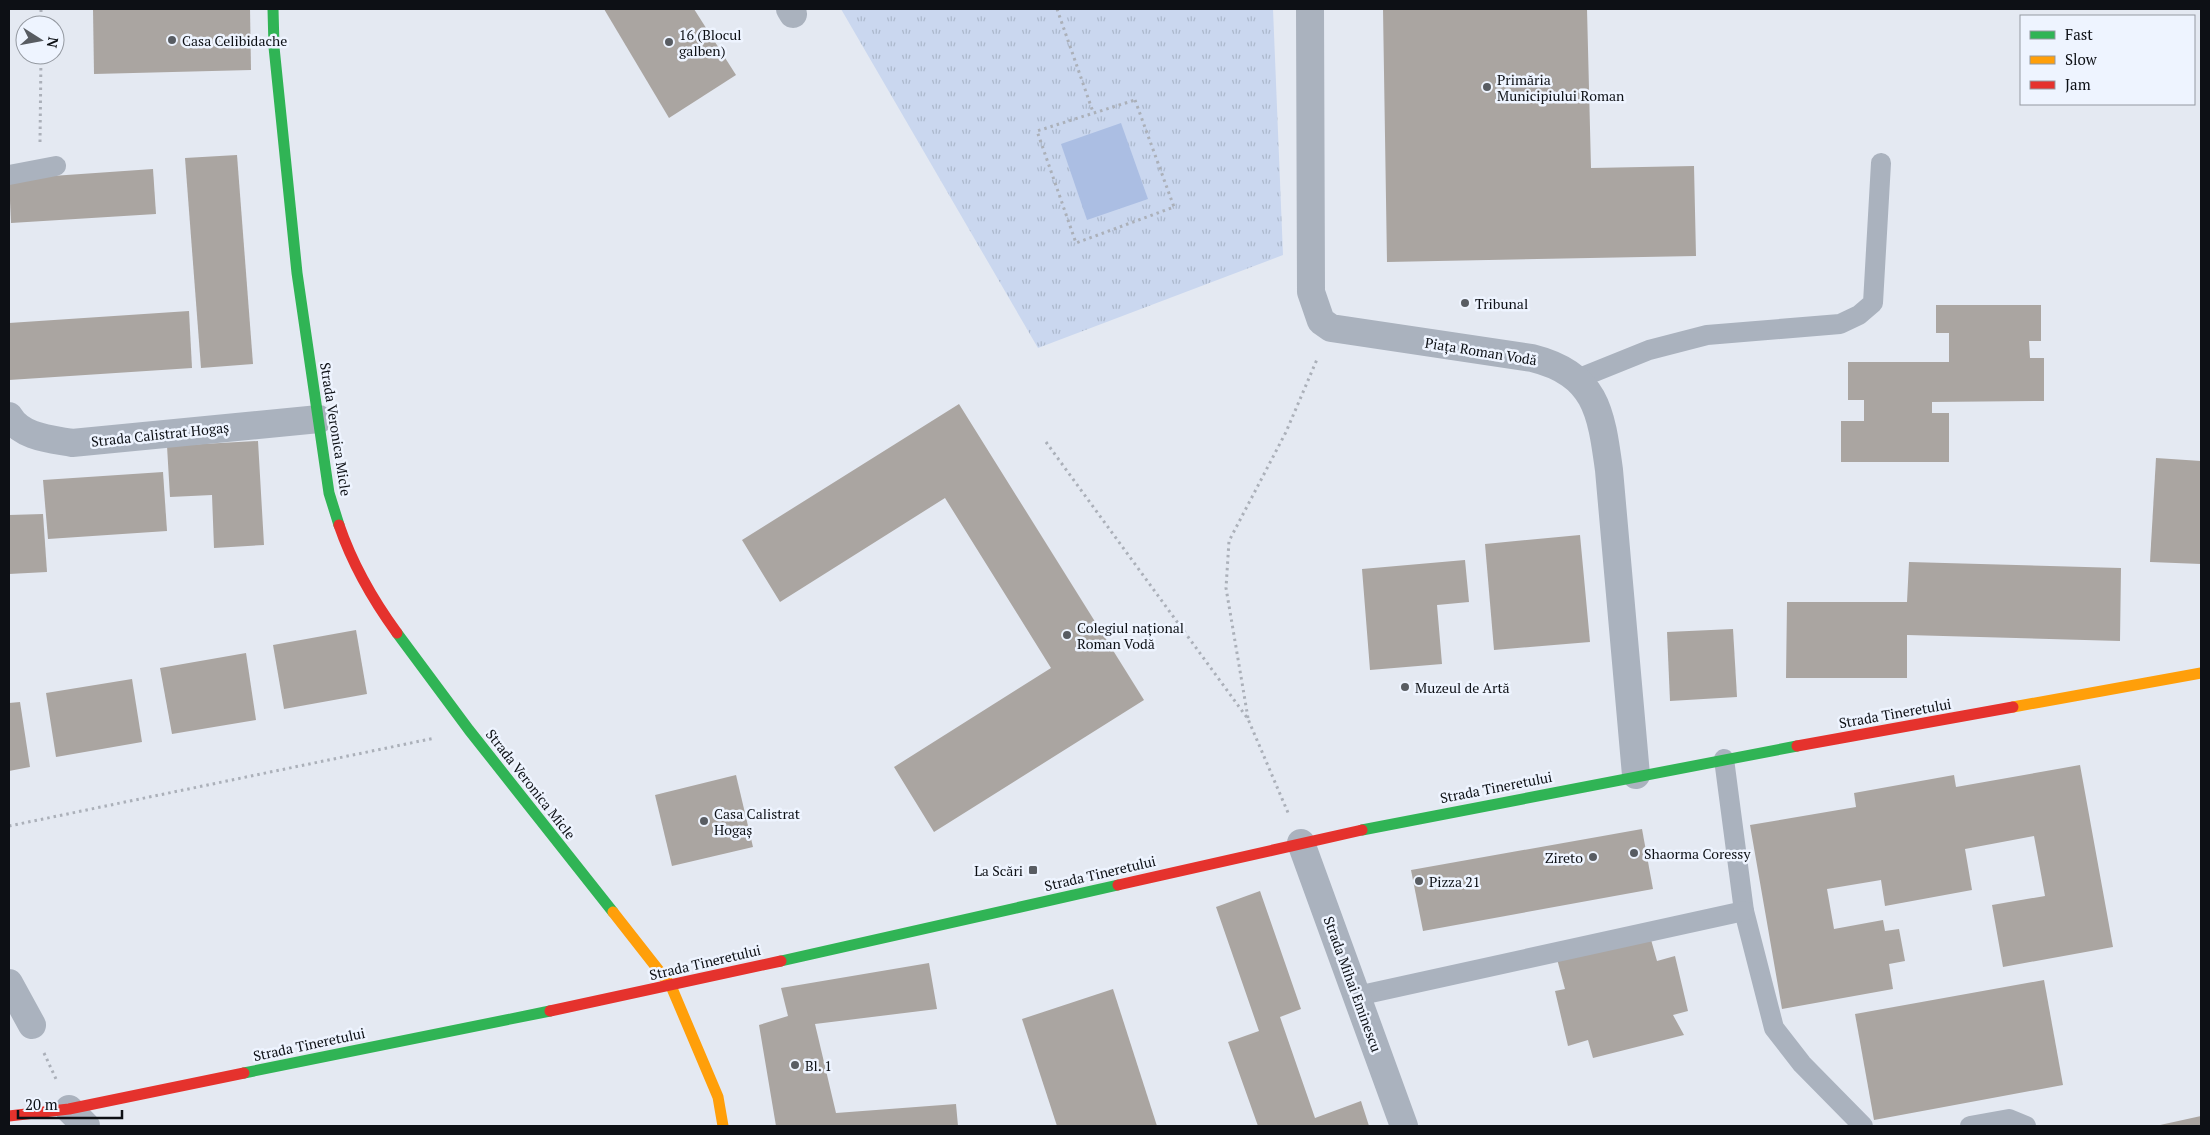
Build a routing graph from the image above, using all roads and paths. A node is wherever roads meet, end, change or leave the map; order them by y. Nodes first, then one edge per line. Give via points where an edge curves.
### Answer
1 (273, 9) edge
2 (1056, 9) edge
3 (1310, 9) edge
4 (42, 65) edge
5 (1093, 112) junction
6 (1881, 163) dead end
7 (48, 167) joint
8 (9, 176) edge
9 (1331, 328) junction
10 (1577, 379) junction
11 (9, 416) edge
12 (319, 419) junction
13 (1046, 442) dead end
14 (2201, 673) edge
15 (1248, 719) junction
16 (470, 730) junction
17 (1724, 759) junction
18 (1636, 775) junction
19 (9, 826) edge
20 (1301, 842) junction
21 (1744, 911) junction
22 (9, 984) edge
23 (671, 986) junction
24 (1357, 996) junction
25 (32, 1025) joint
26 (9, 1116) edge
27 (77, 1118) edge
28 (723, 1126) edge
29 (1404, 1126) edge
30 (1863, 1126) edge
31 (1970, 1126) edge
32 (2026, 1126) edge

1 - 12 street, Strada Veronica Micle via 297,273
2 - 5 path
3 - 9 street via 1311,292 1321,321
4 - 7 path
5 - 5 path via 1135,100 1174,207 1076,242 1037,131
6 - 10 lane via 1873,303 1859,315 1840,324 1707,335 1649,350
7 - 8 lane
9 - 10 street, Piața Roman Vodă via 1532,358 1554,364
9 - 15 path via 1286,432 1229,541 1226,588
10 - 18 street, Piața Roman Vodă via 1593,398 1603,426
11 - 12 street, Strada Calistrat Hogaș via 38,438 72,443
12 - 16 street, Strada Veronica Micle via 329,493 346,546 381,611
13 - 15 path
14 - 17 street, Strada Tineretului
15 - 20 path
16 - 19 path
16 - 23 street, Strada Veronica Micle
17 - 18 street, Strada Tineretului
17 - 21 lane
18 - 20 street, Strada Tineretului
20 - 23 street, Strada Tineretului
20 - 24 street, Strada Mihai Eminescu
21 - 24 lane
21 - 30 lane via 1774,1028 1802,1064
22 - 25 street
23 - 27 street, Strada Tineretului
23 - 28 street, Strada Veronica Micle via 718,1097
24 - 29 street, Strada Mihai Eminescu
25 - 27 path
26 - 27 street, Strada Tineretului
31 - 32 lane via 2009,1119

